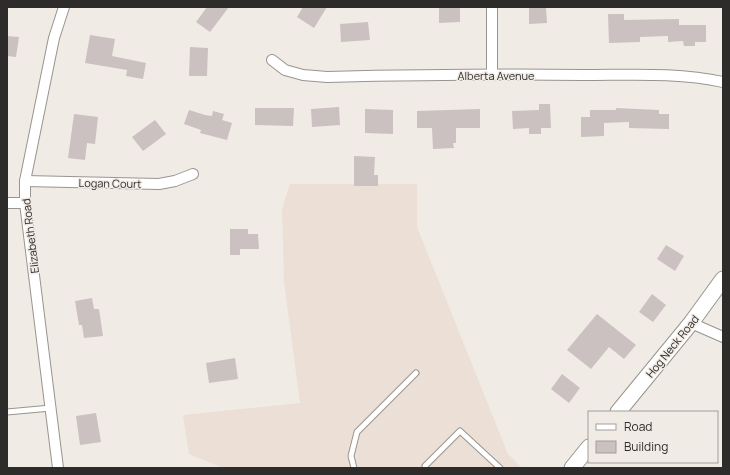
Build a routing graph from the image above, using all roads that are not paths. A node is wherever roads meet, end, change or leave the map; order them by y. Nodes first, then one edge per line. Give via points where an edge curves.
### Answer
1 (64, 7) edge
2 (492, 7) edge
3 (272, 60) dead end
4 (492, 74) junction
5 (723, 82) edge
6 (193, 174) dead end
7 (25, 182) junction
8 (7, 203) edge
9 (25, 203) junction
10 (723, 279) edge
11 (691, 324) junction
12 (723, 337) edge
13 (416, 373) dead end
14 (50, 408) junction
15 (619, 411) edge
16 (7, 412) edge
17 (588, 448) edge
18 (425, 466) dead end
19 (58, 468) edge
20 (354, 468) edge
21 (500, 468) edge
22 (572, 468) edge

1 - 7 street, Elizabeth Road via 54,38
2 - 4 street
3 - 4 street, Alberta Avenue via 285,70 327,77
4 - 5 street, Alberta Avenue via 655,75
6 - 7 street, Logan Court via 159,184
7 - 9 street, Elizabeth Road
8 - 9 street
9 - 14 street, Elizabeth Road
10 - 11 main road, Hog Neck Road
11 - 12 street
11 - 15 main road, Hog Neck Road
13 - 20 lane via 357,432 351,456
14 - 16 lane
14 - 19 street, Elizabeth Road
17 - 22 main road
18 - 21 lane via 460,431

